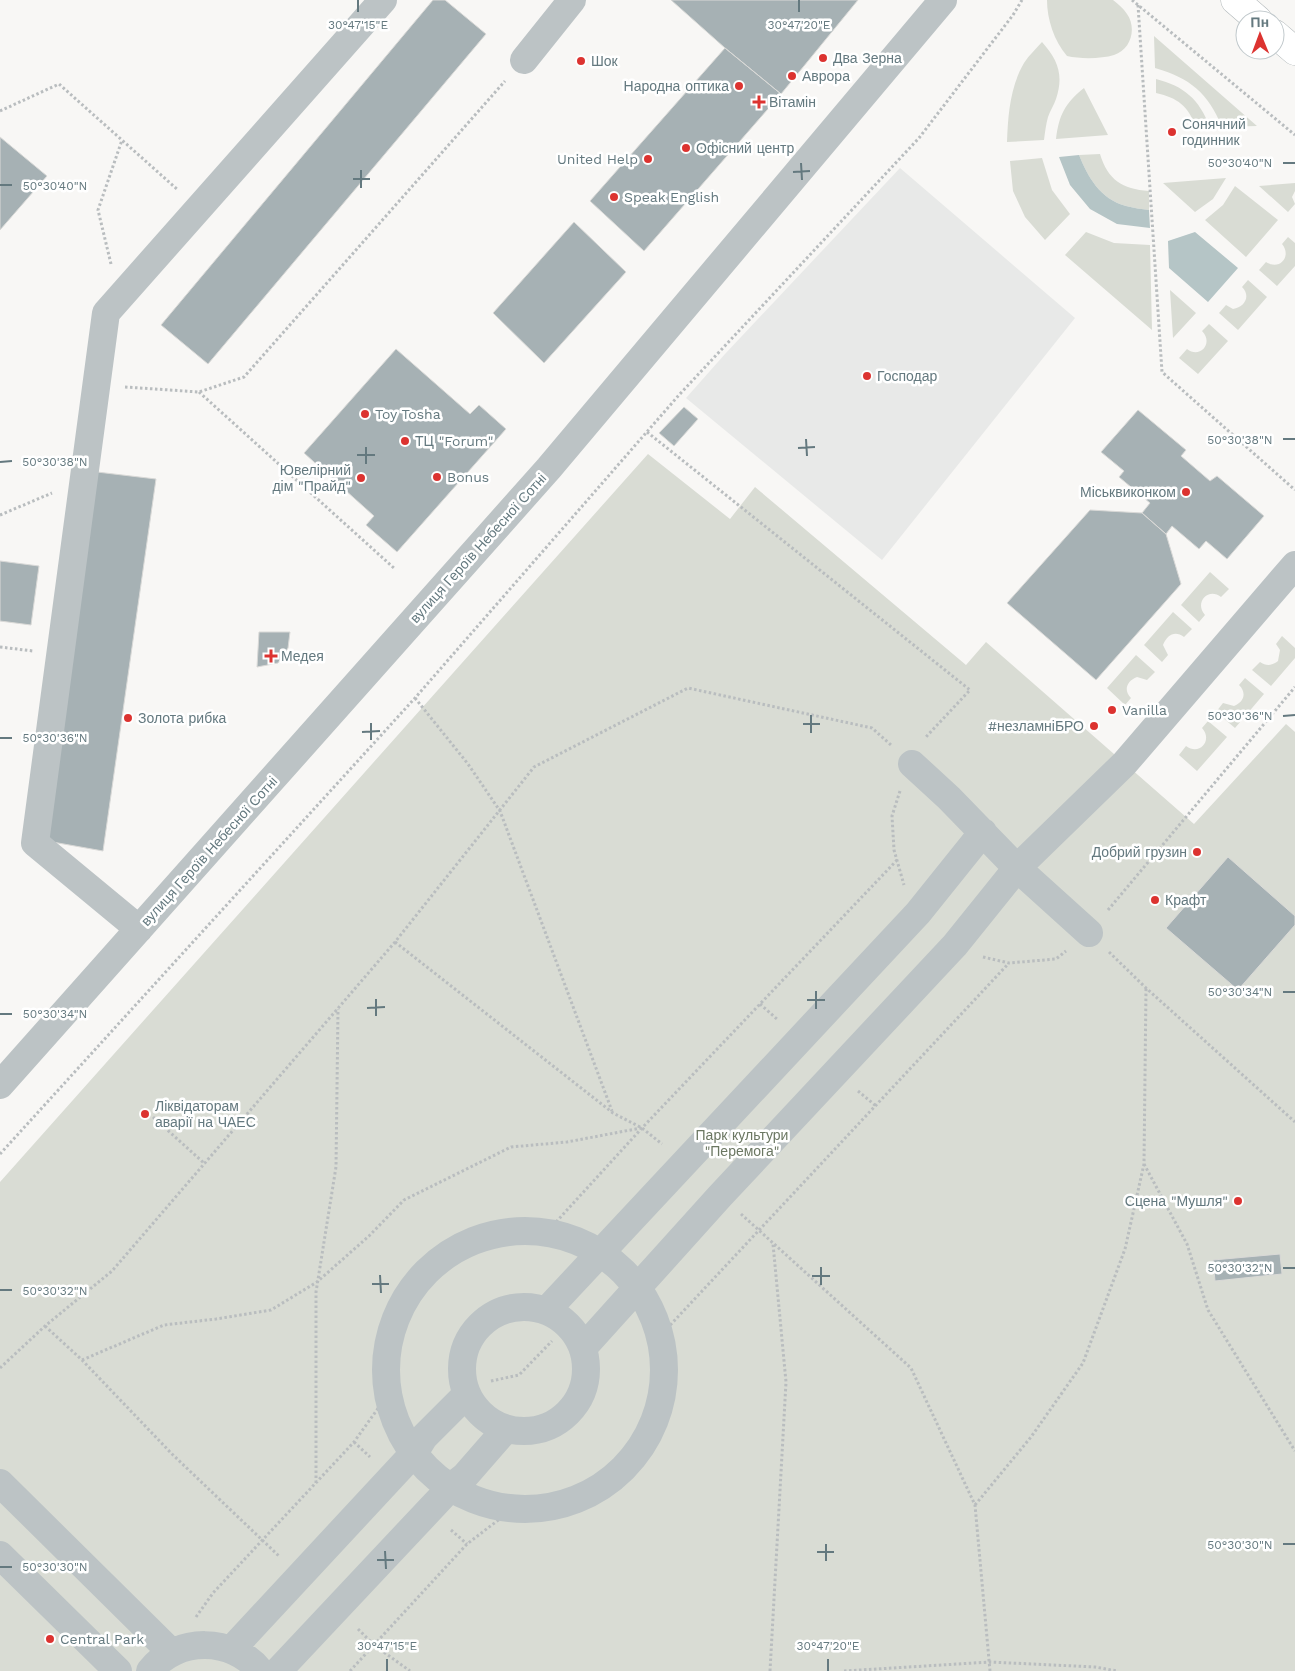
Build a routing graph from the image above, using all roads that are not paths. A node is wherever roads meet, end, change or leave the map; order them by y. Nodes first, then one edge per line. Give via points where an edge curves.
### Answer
1 (383, 0) edge
2 (943, 0) edge
3 (1235, 0) edge
4 (564, 3) edge
5 (1246, 10) edge
6 (1285, 42) edge
7 (1295, 51) edge
8 (524, 60) road end
9 (1295, 565) edge
10 (912, 764) road end
11 (983, 832) junction
12 (1017, 868) junction
13 (139, 930) junction
14 (1089, 933) road end
15 (0, 1085) edge
16 (600, 1253) junction
17 (637, 1288) junction
18 (557, 1317) junction
19 (583, 1348) junction
20 (466, 1391) junction
21 (506, 1429) junction
22 (414, 1453) junction
23 (0, 1483) edge
24 (451, 1487) junction
25 (0, 1555) edge
26 (231, 1650) junction
27 (172, 1653) junction
28 (118, 1671) edge
29 (150, 1671) edge
30 (260, 1671) edge
31 (278, 1671) edge

1 - 13 street via 106,313 36,843
2 - 13 street, вулиця Героїв Небесної Сотні via 549,468
3 - 5 main road
4 - 8 street
6 - 7 main road
9 - 12 street via 1124,764
10 - 11 street
11 - 12 street
11 - 16 street via 918,913
12 - 14 street
12 - 17 street via 955,945
13 - 15 street, вулиця Героїв Небесної Сотні
16 - 17 street via 624,1272
16 - 18 street
16 - 22 street via 566,1237 521,1231 506,1233 476,1240 456,1250 420,1278 396,1317 386,1361 391,1406 399,1429
17 - 19 street
17 - 24 street via 651,1309 660,1336 664,1380 652,1427 624,1467 585,1495 546,1506 514,1508 490,1504
18 - 19 street via 578,1337
18 - 20 street via 531,1307 510,1308 482,1324 464,1352 462,1373
19 - 21 street via 587,1374 582,1393 572,1410 558,1422 540,1430 518,1432
20 - 21 street via 479,1412
20 - 22 street via 424,1437
21 - 24 street via 465,1476
22 - 24 street
22 - 26 street
23 - 27 street
24 - 31 street
25 - 28 street
26 - 27 street via 204,1645
26 - 30 street via 248,1659
27 - 29 street

